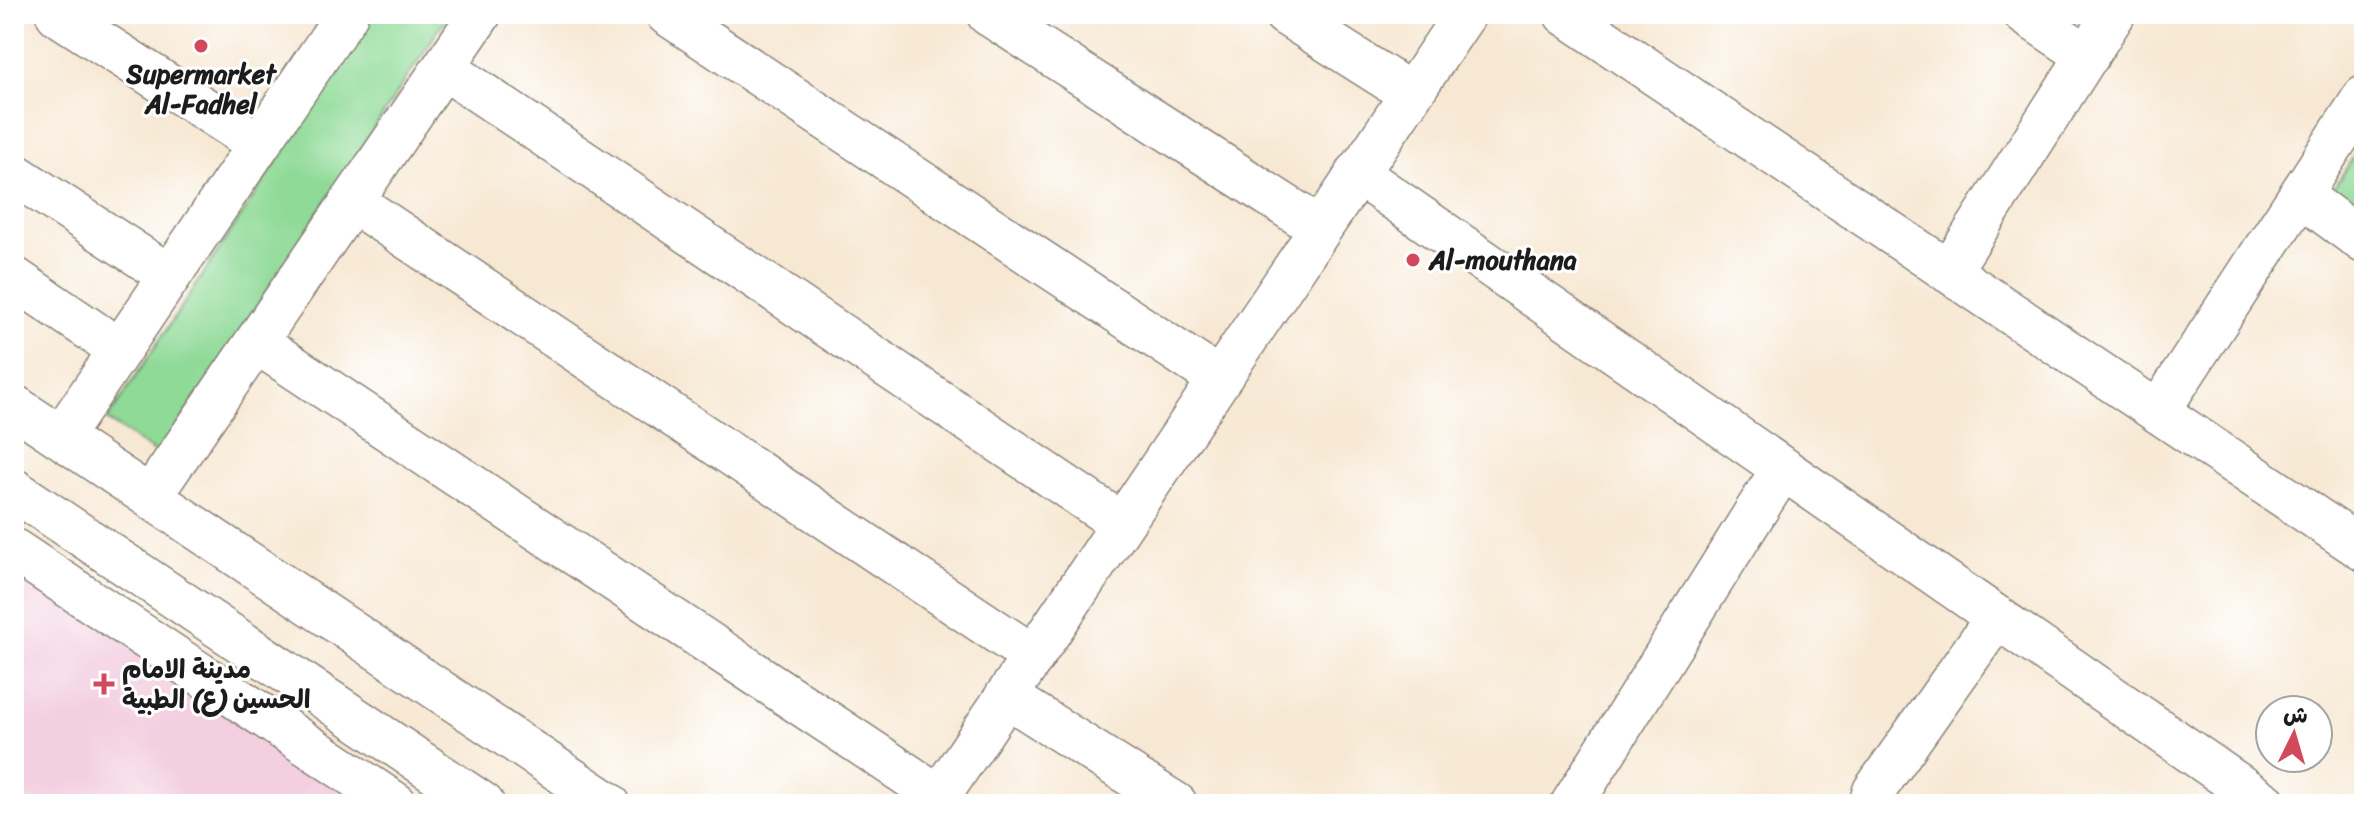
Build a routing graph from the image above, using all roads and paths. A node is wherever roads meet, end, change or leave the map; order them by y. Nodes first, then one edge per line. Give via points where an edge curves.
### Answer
1 (57, 14) edge
2 (347, 14) edge
3 (480, 14) edge
4 (667, 14) edge
5 (988, 14) edge
6 (1285, 14) edge
7 (1465, 14) edge
8 (1565, 14) edge
9 (2025, 14) edge
10 (2114, 14) edge
11 (2088, 56) junction
12 (444, 68) junction
13 (1411, 94) junction
14 (2364, 97) edge
15 (259, 144) junction
16 (1357, 173) junction
17 (14, 174) edge
18 (2300, 195) junction
19 (352, 201) junction
20 (1320, 228) junction
21 (2364, 242) edge
22 (1949, 272) junction
23 (170, 276) junction
24 (14, 278) edge
25 (256, 342) junction
26 (120, 350) junction
27 (1219, 379) junction
28 (14, 406) edge
29 (2158, 412) junction
30 (61, 437) junction
31 (1783, 468) junction
32 (14, 490) edge
33 (150, 497) junction
34 (1122, 524) junction
35 (14, 550) edge
36 (2364, 550) edge
37 (1997, 617) junction
38 (1033, 656) junction
39 (1006, 696) junction
40 (936, 800) edge
41 (396, 804) edge
42 (483, 804) edge
43 (609, 804) edge
44 (1176, 804) edge
45 (1572, 804) edge
46 (1870, 804) edge
47 (2266, 804) edge

1 - 15 street
2 - 15 street
3 - 12 street
4 - 27 street
5 - 20 street
6 - 13 street
7 - 13 street
8 - 22 street
9 - 11 street
10 - 11 street
11 - 22 street
12 - 19 street
12 - 34 street
13 - 16 street
14 - 18 street
15 - 23 street
16 - 20 street
16 - 31 street
17 - 23 street
18 - 21 street
18 - 29 street
19 - 25 street
19 - 38 street
20 - 27 street
22 - 29 street
23 - 26 street
24 - 26 street
25 - 33 street
25 - 40 street
26 - 30 street
27 - 34 street
28 - 30 street
29 - 36 street
30 - 33 street
31 - 37 street
31 - 45 street
32 - 42 street
33 - 43 street
34 - 38 street
35 - 41 street
37 - 46 street
37 - 47 street
38 - 39 street
39 - 40 street
39 - 44 street

